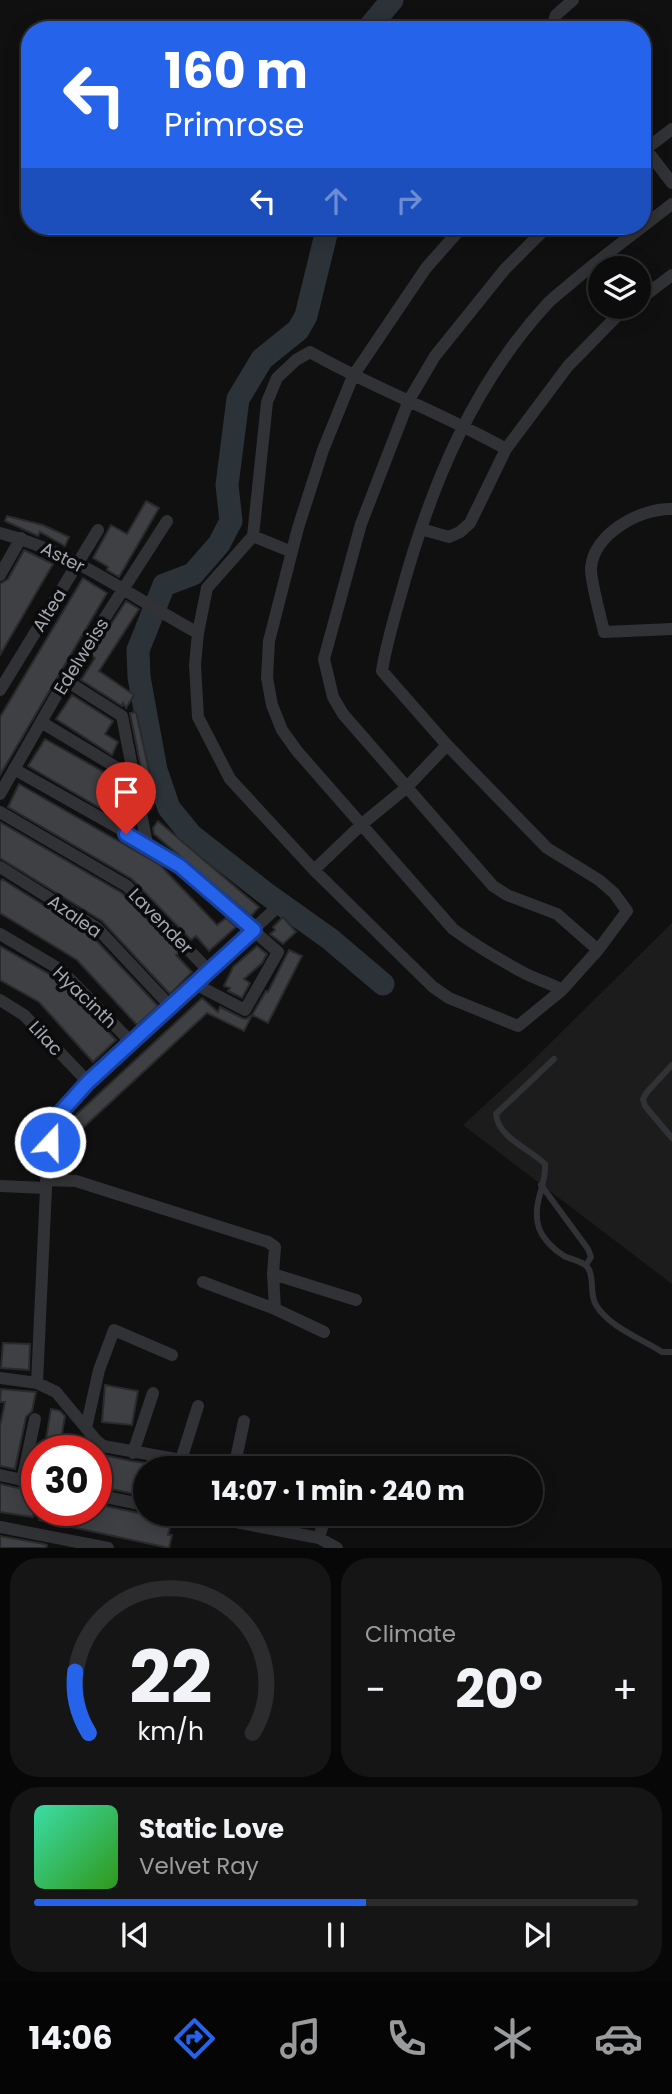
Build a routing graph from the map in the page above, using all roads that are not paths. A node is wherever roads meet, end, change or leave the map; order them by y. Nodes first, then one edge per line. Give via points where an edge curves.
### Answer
1 (573, 0) edge
2 (553, 21) edge
3 (672, 129) edge
4 (651, 144) edge
5 (651, 158) edge
6 (672, 183) edge
7 (672, 204) edge
8 (651, 220) edge
9 (455, 235) edge
10 (539, 235) edge
11 (631, 235) edge
12 (672, 275) edge
13 (651, 291) edge
14 (614, 319) edge
15 (353, 376) junction
16 (410, 400) junction
17 (463, 425) junction
18 (506, 449) junction
19 (672, 509) edge
20 (167, 522) dead end
21 (421, 529) junction
22 (98, 530) dead end
23 (0, 533) edge
24 (253, 536) junction
25 (21, 538) junction
26 (292, 552) junction
27 (78, 564) junction
28 (0, 575) edge
29 (122, 589) junction
30 (672, 629) edge
31 (198, 633) junction
32 (65, 680) junction
33 (0, 690) edge
34 (41, 722) junction
35 (447, 745) junction
36 (14, 769) junction
37 (134, 778) junction
38 (406, 788) junction
39 (0, 793) edge
40 (0, 812) edge
41 (362, 824) junction
42 (147, 844) junction
43 (0, 867) edge
44 (314, 870) junction
45 (272, 912) dead end
46 (254, 930) junction
47 (0, 934) edge
48 (598, 950) junction
49 (209, 971) junction
50 (195, 984) junction
51 (562, 990) junction
52 (0, 1000) edge
53 (170, 1006) junction
54 (132, 1043) junction
55 (554, 1059) dead end
56 (672, 1065) edge
57 (88, 1082) junction
58 (672, 1138) edge
59 (46, 1184) junction
60 (541, 1185) junction
61 (0, 1186) edge
62 (586, 1265) junction
63 (273, 1274) junction
64 (203, 1282) dead end
65 (356, 1300) dead end
66 (275, 1309) junction
67 (324, 1332) dead end
68 (672, 1352) edge
69 (172, 1356) dead end
70 (0, 1378) edge
71 (37, 1383) junction
72 (153, 1393) dead end
73 (198, 1406) dead end
74 (35, 1419) dead end
75 (244, 1421) dead end
76 (86, 1428) junction
77 (32, 1435) edge
78 (133, 1453) junction
79 (154, 1456) edge
80 (182, 1456) edge
81 (237, 1456) edge
82 (0, 1475) edge
83 (21, 1481) edge
84 (112, 1498) edge
85 (133, 1502) edge
86 (256, 1526) edge
87 (322, 1526) edge
88 (0, 1527) edge
89 (318, 1538) junction
90 (49, 1542) edge
91 (108, 1548) edge
92 (337, 1548) edge

1 - 2 street
3 - 4 street
5 - 6 street
7 - 8 street
9 - 15 street via 426,268
10 - 16 street via 505,269 435,356
11 - 17 street via 549,302 510,350
12 - 13 street
14 - 18 street via 568,366
15 - 16 street
15 - 24 street via 310,352 277,378 267,402
15 - 26 street via 323,450
16 - 17 street
16 - 38 street via 361,524 324,659 333,697 343,714
17 - 18 street
17 - 21 street
18 - 21 street via 470,523 449,537
19 - 30 street via 623,521 609,534 591,568 604,632
20 - 29 street, Edelweiss
21 - 35 street via 382,671
22 - 27 street, Altea
23 - 25 street, Aster
24 - 26 street
24 - 31 street via 207,588
25 - 27 street, Aster
25 - 28 street
26 - 41 street via 269,641 267,678 272,705 297,751
27 - 29 street, Aster
27 - 33 street, Altea
29 - 31 street, Aster
29 - 32 street, Edelweiss
31 - 44 street via 198,717 230,779
32 - 34 street, Edelweiss
32 - 37 street via 122,716
34 - 36 street, Edelweiss
34 - 37 street
35 - 38 street
35 - 48 street via 547,848 614,892 627,911
36 - 39 street, Edelweiss
36 - 42 street
37 - 42 street
38 - 41 street
38 - 48 street via 493,886 556,914
40 - 49 street, Lavender via 127,886
41 - 44 street
41 - 51 street via 453,929 529,976
42 - 46 street via 180,866
43 - 53 street, Azalea via 97,928
44 - 51 street via 449,998 518,1026
45 - 46 street
46 - 49 street
46 - 50 street via 278,952 245,1010
47 - 54 street, Hyacinth via 61,970
48 - 51 street
49 - 50 street
50 - 53 street
52 - 57 street, Lilac via 24,1015
53 - 54 street
54 - 57 street
55 - 60 lane via 496,1114 509,1136 545,1164
56 - 58 lane via 643,1099
57 - 59 street via 52,1122
59 - 61 street
59 - 63 street via 76,1181 268,1242 275,1247
59 - 71 street
60 - 62 lane via 588,1249 591,1257
60 - 62 lane via 540,1230 555,1250
62 - 68 lane via 596,1305 611,1321 662,1352
63 - 65 street
63 - 66 street
64 - 66 street
66 - 67 street
69 - 76 street via 114,1330
70 - 71 street
71 - 76 street via 56,1392
72 - 78 street
73 - 80 street
74 - 77 street
75 - 81 street
76 - 78 street via 103,1446
78 - 79 street
82 - 83 street
84 - 85 street
86 - 89 street
87 - 89 street
88 - 90 street
89 - 92 street
90 - 91 street

